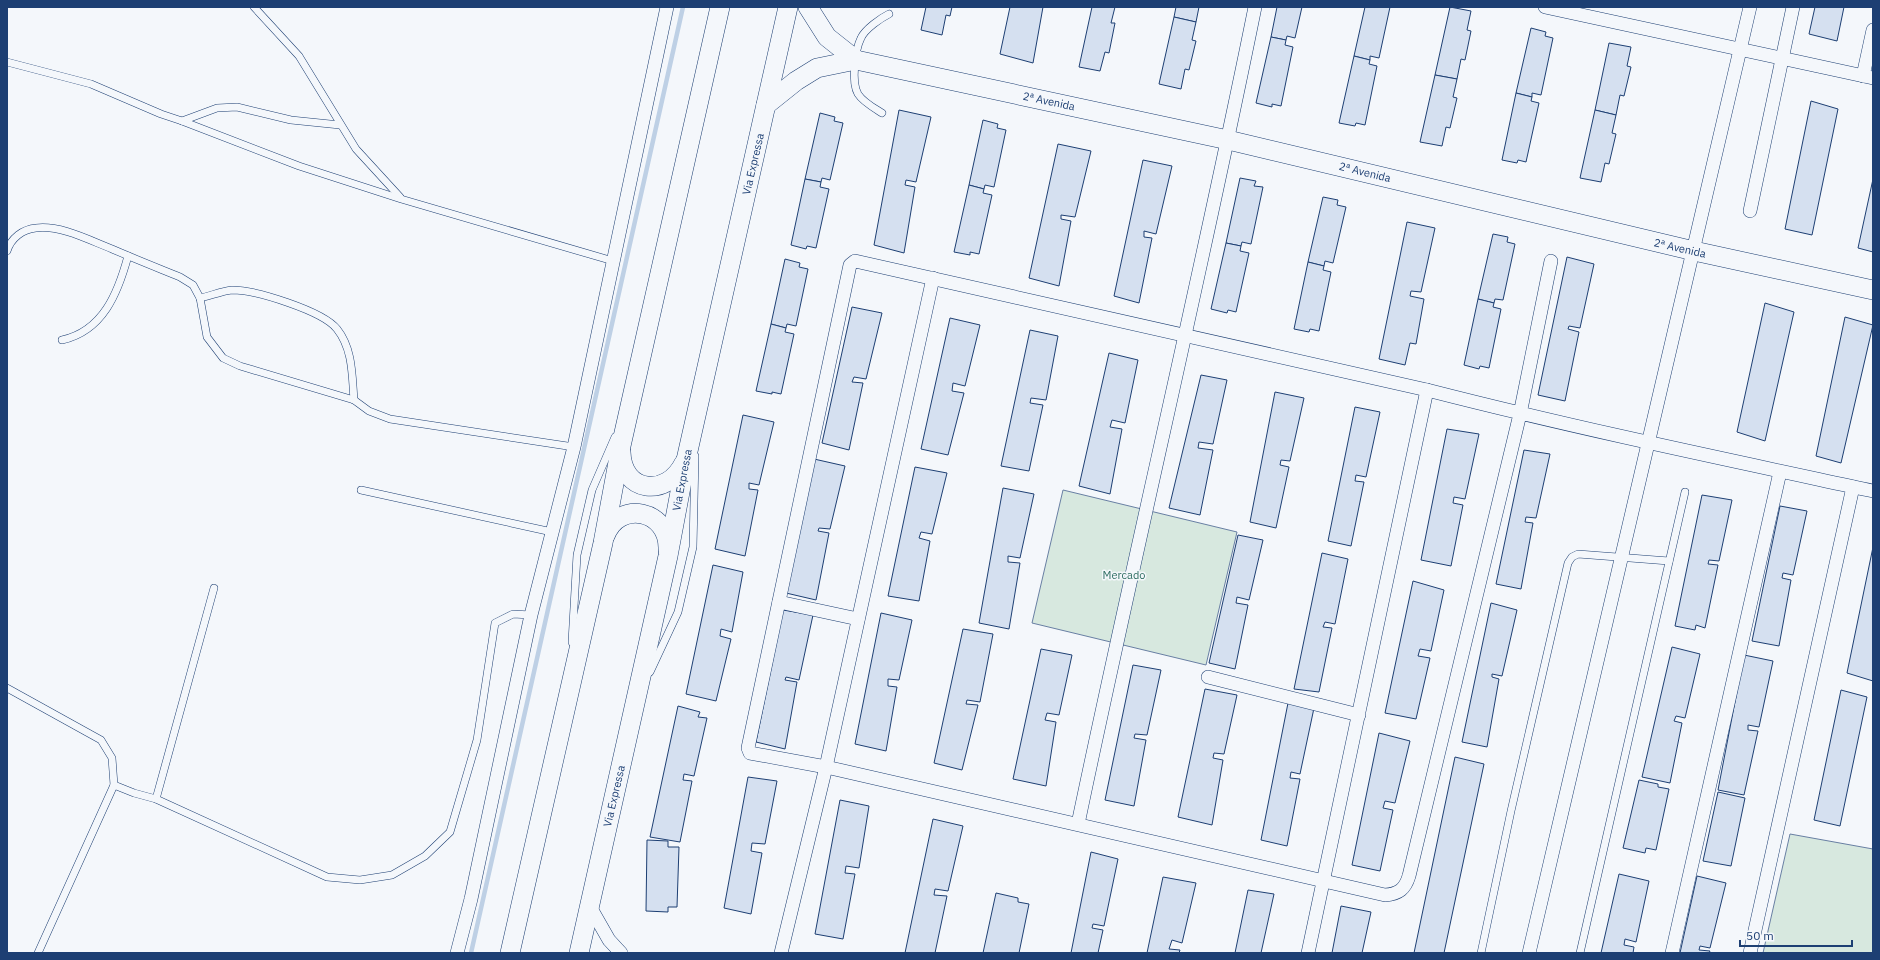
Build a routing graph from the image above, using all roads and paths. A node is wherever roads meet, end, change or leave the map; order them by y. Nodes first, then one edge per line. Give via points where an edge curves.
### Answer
1 (254, 7) edge
2 (666, 7) edge
3 (720, 7) edge
4 (788, 7) edge
5 (808, 7) edge
6 (1255, 7) edge
7 (1545, 7) edge
8 (1750, 7) edge
9 (1793, 7) edge
10 (1597, 13) edge
11 (889, 14) dead end
12 (1873, 30) edge
13 (1741, 49) junction
14 (1781, 58) junction
15 (856, 60) junction
16 (7, 62) edge
17 (1868, 77) edge
18 (766, 106) junction
19 (882, 113) dead end
20 (182, 121) junction
21 (340, 125) junction
22 (1228, 140) junction
23 (402, 199) junction
24 (1750, 211) dead end
25 (7, 251) edge
26 (1694, 251) junction
27 (128, 256) junction
28 (613, 261) junction
29 (1551, 261) dead end
30 (933, 278) junction
31 (1873, 290) edge
32 (200, 298) junction
33 (1186, 335) junction
34 (62, 340) dead end
35 (1427, 390) junction
36 (354, 400) junction
37 (631, 400) junction
38 (1520, 414) junction
39 (696, 417) junction
40 (1648, 443) junction
41 (621, 446) junction
42 (574, 447) junction
43 (686, 460) junction
44 (1780, 472) junction
45 (1853, 487) junction
46 (361, 490) dead end
47 (1873, 491) edge
48 (1685, 492) dead end
49 (552, 532) junction
50 (603, 543) junction
51 (668, 556) junction
52 (1621, 556) junction
53 (1669, 561) junction
54 (214, 588) dead end
55 (779, 602) junction
56 (531, 615) junction
57 (858, 619) junction
58 (1208, 678) dead end
59 (570, 687) junction
60 (7, 688) edge
61 (634, 707) junction
62 (1359, 715) junction
63 (826, 767) junction
64 (114, 785) junction
65 (156, 799) junction
66 (1078, 824) junction
67 (1324, 881) junction
68 (589, 905) junction
69 (38, 953) edge
70 (457, 953) edge
71 (510, 953) edge
72 (579, 953) edge
73 (621, 953) edge
74 (781, 953) edge
75 (1308, 953) edge
76 (1481, 953) edge
77 (1529, 953) edge
78 (1580, 953) edge
79 (1672, 953) edge
80 (1750, 953) edge

1 - 21 lane via 298,56
2 - 28 street
3 - 37 main road
4 - 18 main road, Via Expressa
5 - 15 main road via 827,37
6 - 22 street
7 - 10 street
8 - 13 street
9 - 14 street
10 - 13 street
11 - 15 lane via 861,38
12 - 17 street
13 - 14 street
13 - 26 street
14 - 17 street
14 - 24 street
15 - 18 main road via 817,68 796,81
15 - 19 lane via 855,79 858,93 868,104
15 - 22 main road, 2ª Avenida
16 - 20 lane via 91,84
18 - 39 main road, Via Expressa
20 - 21 lane via 217,108 237,107 291,120
20 - 23 lane via 299,166
21 - 23 lane via 356,149
22 - 26 main road, 2ª Avenida
22 - 33 street
23 - 28 lane
25 - 27 lane via 21,232 35,228 53,228
26 - 31 main road, 2ª Avenida
26 - 40 street
27 - 32 lane via 180,277 193,286
27 - 34 lane via 120,283 99,320 75,337
28 - 42 street
29 - 38 street
30 - 33 street
30 - 55 street via 855,261 850,265
30 - 57 street
32 - 36 lane via 207,337 222,358 240,366
32 - 36 lane via 232,290 260,293 316,313 337,329 350,356
33 - 35 street
33 - 66 street
35 - 38 street
35 - 62 street
36 - 42 lane via 369,411 390,419
37 - 41 main road
37 - 59 lane via 592,490 577,555
38 - 40 street
38 - 67 street via 1406,887 1397,894 1385,895
39 - 43 main road, Via Expressa
39 - 61 lane via 693,547 678,612
40 - 44 street
40 - 52 street
41 - 43 main road via 622,463 626,473 644,486 660,486 670,482 678,475
41 - 50 main road
42 - 49 street
43 - 51 main road, Via Expressa
44 - 45 street
44 - 79 street
45 - 47 street
45 - 80 street
46 - 49 lane
48 - 53 lane
49 - 56 street
50 - 51 main road via 609,528 616,520 624,515 640,513 650,516 661,526 668,540
50 - 59 main road
51 - 61 main road, Via Expressa
52 - 53 lane
52 - 76 lane via 1578,554 1568,563
52 - 77 street
53 - 78 lane
54 - 65 lane
55 - 57 street
55 - 63 street via 748,748 754,755
56 - 65 lane via 513,614 495,623 477,740 450,832 425,856 392,874 360,880 327,877
56 - 70 street via 471,899
57 - 63 street
58 - 62 street
59 - 71 main road
60 - 64 lane via 101,740 112,758
61 - 68 main road, Via Expressa
62 - 67 street
63 - 66 street
63 - 74 street
64 - 65 lane
64 - 69 lane
66 - 67 street
67 - 75 street
68 - 72 main road, Via Expressa
68 - 73 street via 609,940

